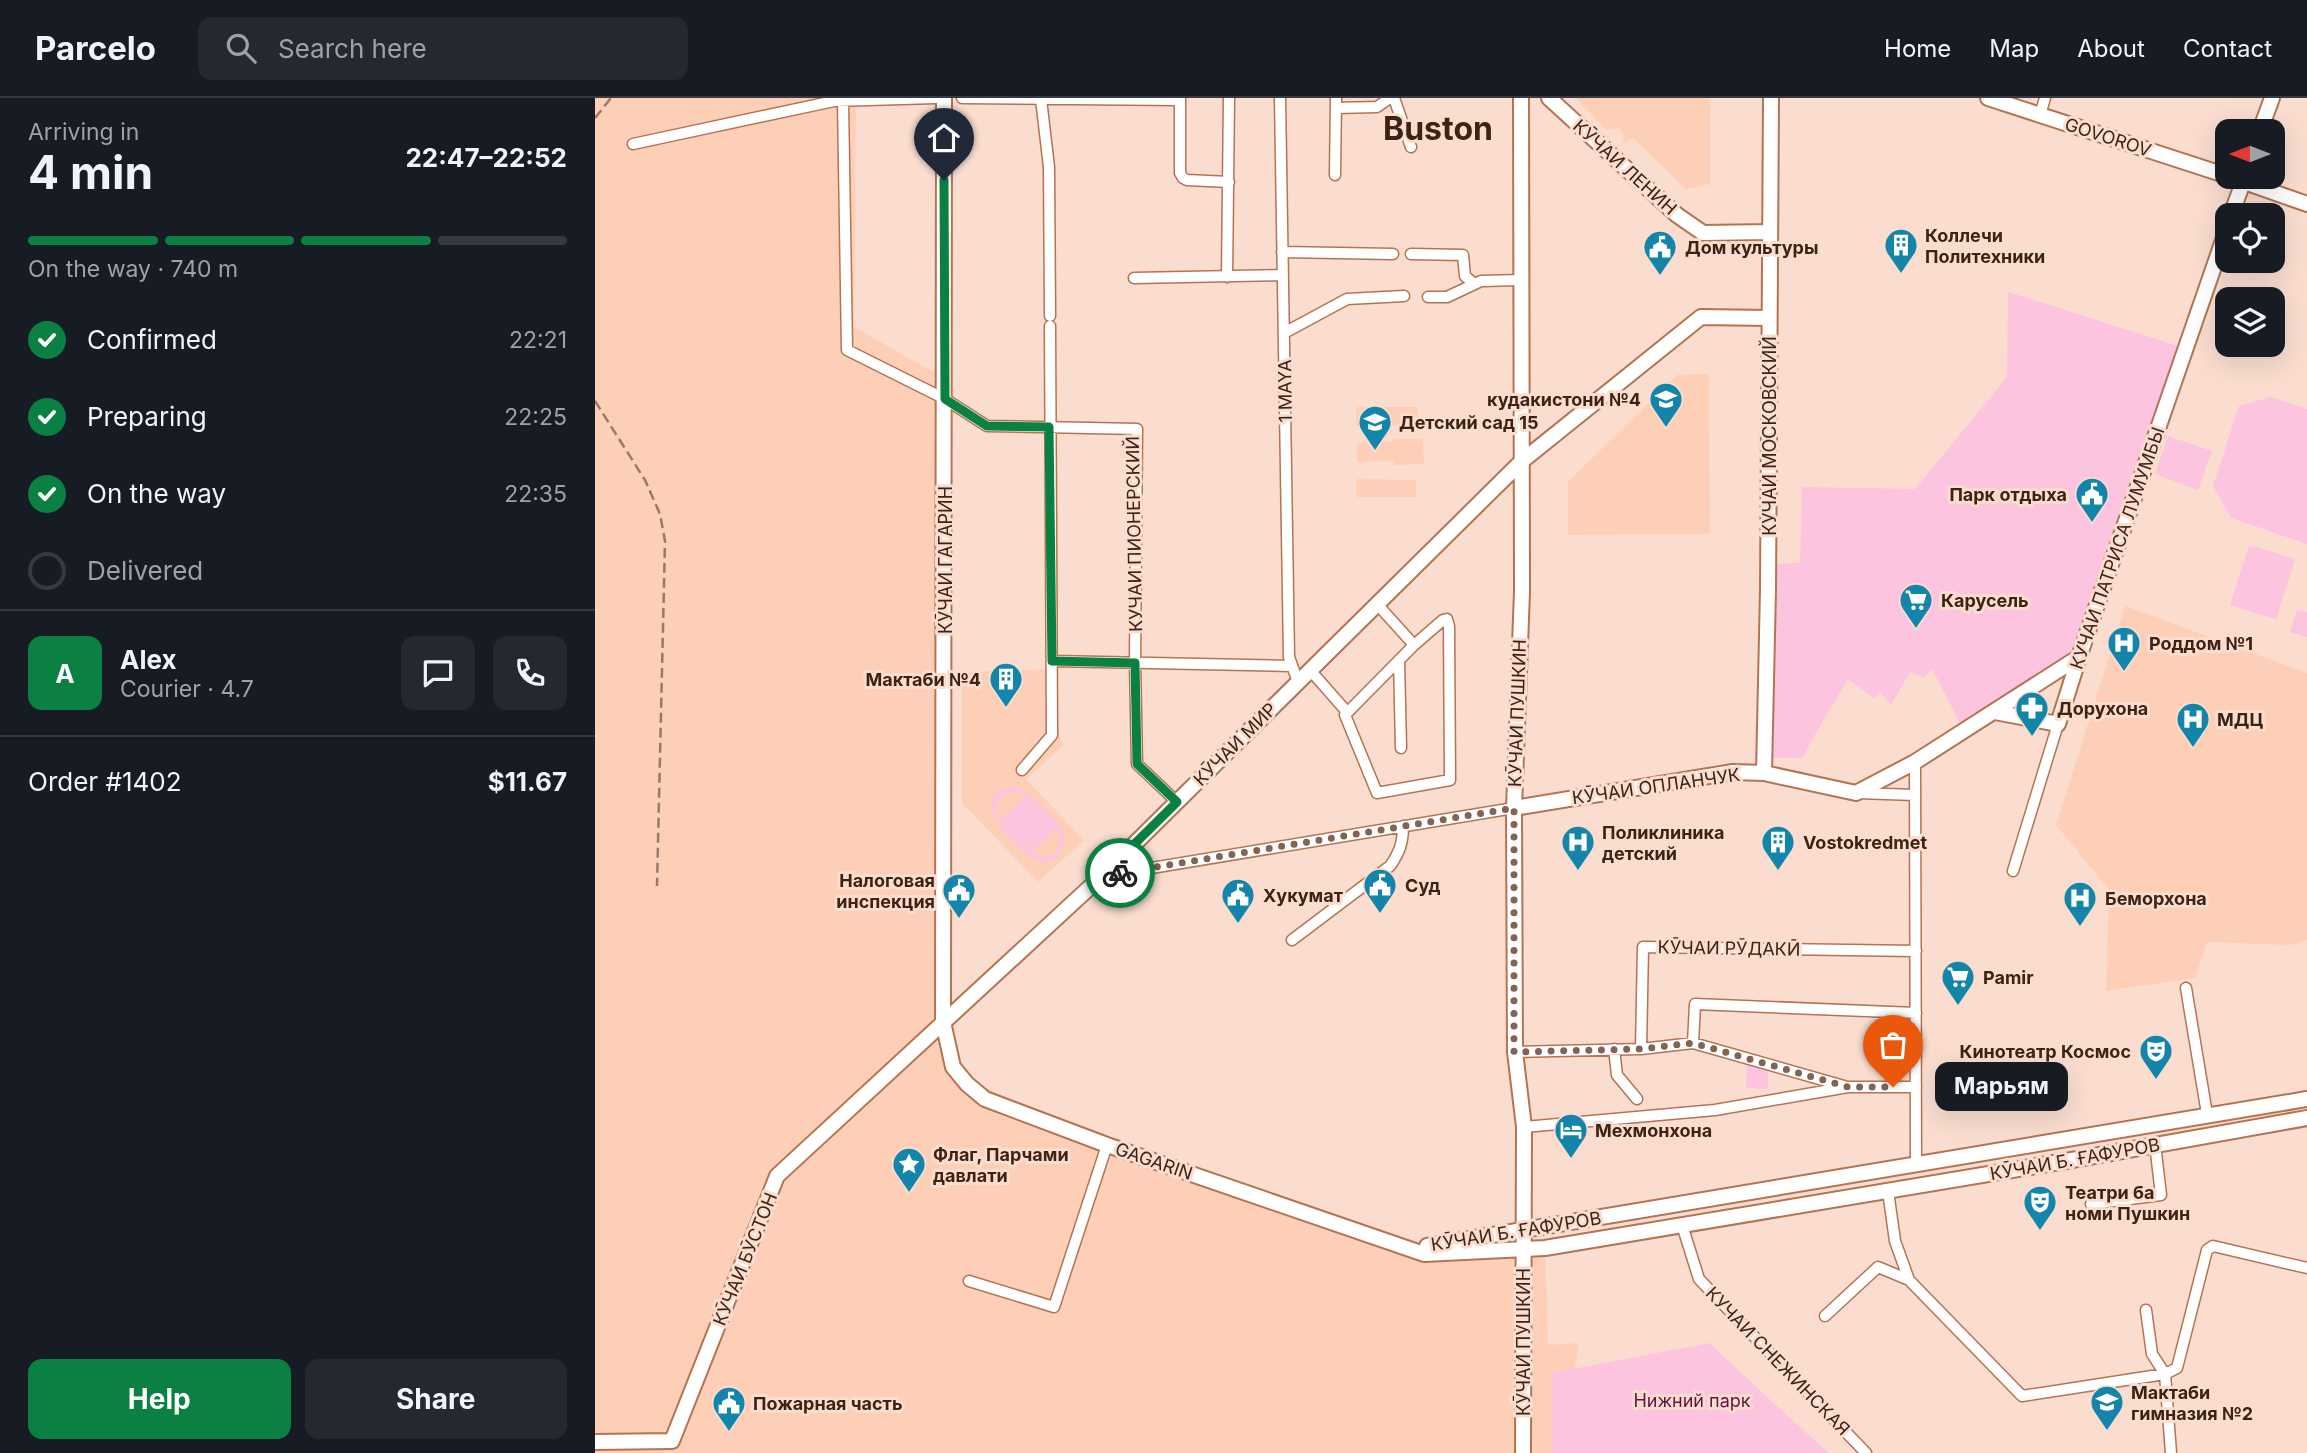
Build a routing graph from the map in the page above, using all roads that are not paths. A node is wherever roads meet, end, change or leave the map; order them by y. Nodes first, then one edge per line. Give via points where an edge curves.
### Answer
1 (936, 98) edge
2 (944, 98) edge
3 (962, 98) edge
4 (1030, 98) edge
5 (1229, 98) edge
6 (1280, 98) edge
7 (1392, 98) edge
8 (1521, 98) edge
9 (1549, 98) edge
10 (1771, 98) edge
11 (1988, 98) edge
12 (2045, 98) edge
13 (2272, 98) edge
14 (1041, 99) edge
15 (1118, 99) edge
16 (1180, 99) edge
17 (843, 101) junction
18 (1336, 103) edge
19 (2039, 115) junction
20 (2264, 119) edge
21 (633, 144) dead end
22 (1411, 147) dead end
23 (2215, 171) edge
24 (1335, 175) dead end
25 (1229, 182) junction
26 (2266, 189) edge
27 (2307, 204) edge
28 (1770, 232) junction
29 (1282, 252) junction
30 (1393, 254) dead end
31 (1411, 254) dead end
32 (2215, 264) edge
33 (1283, 275) junction
34 (1227, 276) junction
35 (1134, 278) dead end
36 (1521, 280) junction
37 (1473, 283) junction
38 (1404, 296) dead end
39 (1428, 297) dead end
40 (1769, 318) junction
41 (1284, 333) junction
42 (945, 399) junction
43 (1049, 427) junction
44 (1522, 461) junction
45 (1377, 604) junction
46 (1414, 645) junction
47 (2079, 657) junction
48 (1399, 660) junction
49 (1052, 661) junction
50 (1135, 663) junction
51 (1292, 666) junction
52 (1310, 670) junction
53 (1298, 682) junction
54 (1347, 712) junction
55 (1995, 712) junction
56 (2059, 724) junction
57 (1401, 748) dead end
58 (1915, 762) junction
59 (1022, 770) dead end
60 (1764, 773) junction
61 (1856, 793) junction
62 (1915, 795) junction
63 (1177, 802) junction
64 (1514, 808) junction
65 (1403, 826) junction
66 (2013, 872) dead end
67 (1102, 876) junction
68 (1293, 940) dead end
69 (1916, 951) junction
70 (2186, 988) dead end
71 (1916, 1013) junction
72 (943, 1022) junction
73 (1693, 1043) junction
74 (1614, 1049) junction
75 (1641, 1049) junction
76 (1514, 1052) junction
77 (1848, 1087) junction
78 (1916, 1087) junction
79 (1637, 1099) dead end
80 (2307, 1099) edge
81 (2207, 1114) junction
82 (2307, 1118) edge
83 (2151, 1126) junction
84 (1524, 1127) junction
85 (2155, 1144) junction
86 (1107, 1145) junction
87 (1916, 1165) junction
88 (1888, 1191) junction
89 (1713, 1199) junction
90 (2091, 1204) dead end
91 (1717, 1220) junction
92 (1682, 1225) junction
93 (1524, 1230) junction
94 (1524, 1249) junction
95 (1412, 1250) junction
96 (2307, 1269) edge
97 (969, 1280) dead end
98 (1909, 1280) junction
99 (2146, 1310) dead end
100 (1825, 1316) dead end
101 (2165, 1374) junction
102 (595, 1442) edge
103 (672, 1447) edge
104 (1523, 1453) edge
105 (1866, 1453) edge
106 (2171, 1453) edge

1 - 17 street
2 - 42 street, КӮЧАИ ГАГАРИН
3 - 4 street
4 - 14 street
5 - 25 street
6 - 29 street, 1 MAYA
7 - 18 street via 1377,107
7 - 22 street
8 - 36 street, КӮЧАИ ПУШКИН
9 - 28 street, КӮЧАИ ЛЕНИН via 1677,215 1703,233
10 - 28 street, КУЧАИ МОСКОВСКИЙ
11 - 19 street, GOVOROV
12 - 19 street
13 - 20 street
14 - 15 street
14 - 43 street via 1049,167
15 - 16 street
16 - 25 street via 1180,173 1187,180
17 - 21 street
17 - 42 street, КУЧАИ ПИОНЕРСКИЙ via 847,350
18 - 24 street
19 - 23 street, GOVOROV
25 - 34 street
26 - 27 street, GOVOROV
28 - 40 street, КУЧАИ МОСКОВСКИЙ
29 - 30 street
29 - 33 street, 1 MAYA
31 - 37 street via 1464,255 1465,276
32 - 47 street, КУЧАИ ПАТРИСА ЛУМУМБЫ
33 - 34 street
33 - 41 street, 1 MAYA
34 - 35 street
36 - 37 street
36 - 44 street, КӮЧАИ ПУШКИН
37 - 39 street via 1447,297
38 - 41 street via 1347,299
40 - 44 street via 1701,317
40 - 60 street, КУЧАИ МОСКОВСКИЙ
41 - 51 street, 1 MAYA
42 - 43 street, КУЧАИ ПИОНЕРСКИЙ via 987,426
42 - 72 street, КӮЧАИ ГАГАРИН
43 - 49 street
43 - 50 street, КУЧАИ ПИОНЕРСКИЙ via 1136,429
44 - 45 street, КӮЧАИ МИР
44 - 64 street, КӮЧАИ ПУШКИН
45 - 46 street
45 - 52 street, КӮЧАИ МИР
46 - 48 street
46 - 54 street via 1447,619 1450,780 1377,793
47 - 55 street
47 - 56 street, КУЧАИ ПАТРИСА ЛУМУМБЫ
48 - 54 street
48 - 57 street
49 - 50 street
49 - 59 street via 1052,735
50 - 51 street
50 - 63 street, КУЧАИ ПИОНЕРСКИЙ via 1137,764
51 - 53 street, 1 MAYA
52 - 53 street, КӮЧАИ МИР
52 - 54 street
53 - 63 street, КӮЧАИ МИР
55 - 56 street
55 - 58 street
56 - 66 street, КУЧАИ ПАТРИСА ЛУМУМБЫ
58 - 61 street
58 - 62 street
60 - 61 street, КӮЧАИ ОПЛАНЧУК
60 - 64 street, КӮЧАИ ОПЛАНЧУК via 1733,772
61 - 62 street
62 - 69 street
63 - 67 street, КӮЧАИ МИР
64 - 65 street
64 - 76 street, КӮЧАИ ПУШКИН
65 - 67 street
65 - 68 street via 1403,841 1391,866
67 - 72 street, КӮЧАИ МИР
69 - 71 street
69 - 75 street, КӮЧАИ РӮДАКӢ via 1643,947
70 - 81 street
71 - 73 street via 1695,1004
71 - 78 street
72 - 86 street, GAGARIN via 953,1067 985,1099
72 - 103 street, КӮЧАИ БӮСТОН via 777,1177
73 - 75 street
73 - 77 street
74 - 75 street
74 - 76 street
74 - 79 street via 1617,1075
76 - 84 street, КӮЧАИ ПУШКИН
77 - 78 street
77 - 84 street via 1714,1110
78 - 87 street
80 - 81 street, КӮЧАИ Б. ҒАФУРОВ
81 - 83 street, КӮЧАИ Б. ҒАФУРОВ
82 - 85 street, КӮЧАИ Б. ҒАФУРОВ
83 - 85 street
83 - 87 street, КӮЧАИ Б. ҒАФУРОВ
84 - 93 street, КӮЧАИ ПУШКИН
85 - 88 street, КӮЧАИ Б. ҒАФУРОВ
85 - 90 street via 2161,1195
86 - 95 street, GAGARIN
86 - 97 street via 1054,1307
87 - 89 street, КӮЧАИ Б. ҒАФУРОВ
88 - 91 street, КӮЧАИ Б. ҒАФУРОВ
88 - 98 street via 1895,1241
89 - 91 street
89 - 93 street, КӮЧАИ Б. ҒАФУРОВ
91 - 92 street, КӮЧАИ Б. ҒАФУРОВ
92 - 94 street, КӮЧАИ Б. ҒАФУРОВ
92 - 105 street, КУЧАИ СНЕЖИНСКАЯ via 1699,1279
93 - 94 street, КӮЧАИ ПУШКИН
93 - 95 street, КӮЧАИ Б. ҒАФУРОВ
94 - 95 street, КӮЧАИ Б. ҒАФУРОВ via 1424,1254
94 - 104 street, КӮЧАИ ПУШКИН
96 - 101 street via 2220,1247 2207,1250 2177,1368
98 - 100 street via 1878,1268
98 - 101 street via 2022,1396
99 - 101 street via 2152,1354
101 - 106 street
102 - 103 street, КӮЧАИ БӮСТОН

